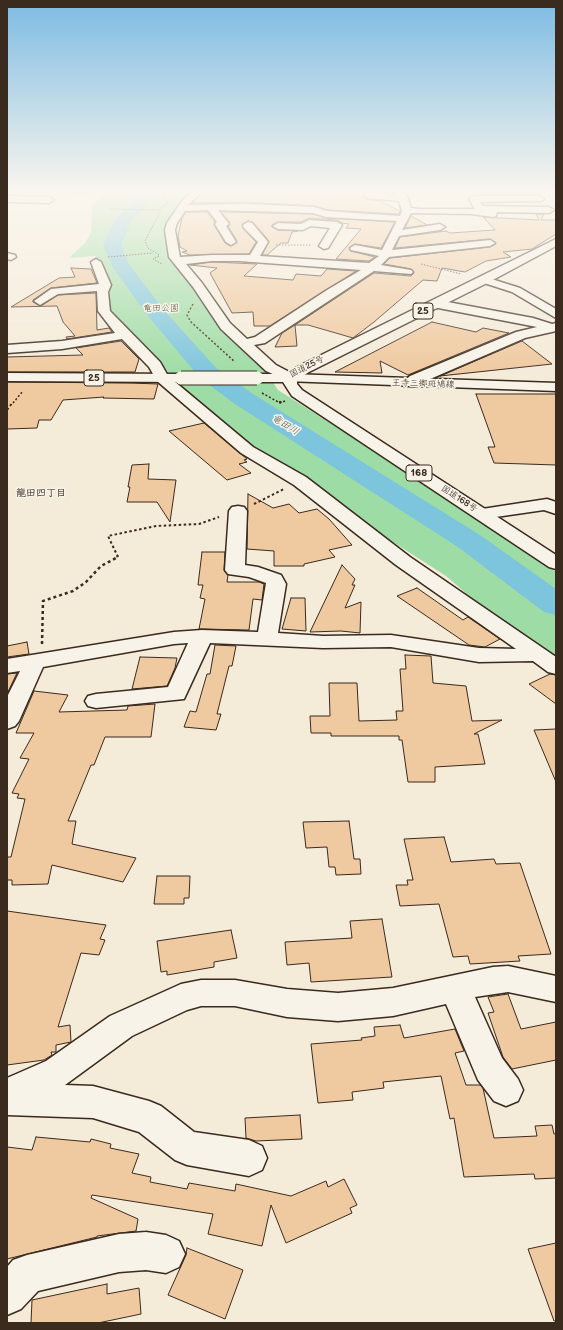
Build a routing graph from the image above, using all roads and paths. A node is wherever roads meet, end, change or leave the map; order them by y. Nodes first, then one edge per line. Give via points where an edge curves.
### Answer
1 (173, 252) edge
2 (257, 252) edge
3 (376, 252) edge
4 (396, 252) edge
5 (537, 252) edge
6 (154, 253) joint
7 (386, 254) junction
8 (161, 255) dead end
9 (254, 258) junction
10 (99, 260) joint
11 (177, 261) junction
12 (372, 267) junction
13 (407, 272) dead end
14 (485, 280) junction
15 (104, 287) junction
16 (40, 301) dead end
17 (437, 304) junction
18 (556, 314) edge
19 (555, 328) edge
20 (125, 335) junction
21 (244, 344) junction
22 (7, 349) edge
23 (7, 377) edge
24 (32, 377) junction
25 (162, 378) junction
26 (290, 378) junction
27 (409, 383) junction
28 (556, 388) edge
29 (7, 410) edge
30 (300, 481) junction
31 (556, 509) edge
32 (238, 511) junction
33 (482, 514) junction
34 (556, 563) edge
35 (202, 636) junction
36 (267, 639) junction
37 (550, 660) edge
38 (37, 661) junction
39 (7, 666) edge
40 (96, 701) dead end
41 (7, 721) edge
42 (556, 989) edge
43 (456, 990) junction
44 (506, 1090) dead end
45 (7, 1094) edge
46 (7, 1099) edge
47 (249, 1158) dead end
48 (166, 1254) dead end
49 (7, 1296) edge

1 - 11 main road
2 - 9 main road
3 - 7 main road
4 - 7 main road
5 - 14 main road, 国道25号 / 25
6 - 8 path
6 - 10 path
7 - 12 main road
7 - 14 path
9 - 11 main road
9 - 12 main road
10 - 15 main road
11 - 21 main road via 198,285 226,326
12 - 13 main road
12 - 21 main road via 260,340
14 - 17 main road, 国道25号 / 25
14 - 18 main road via 516,290
15 - 16 main road via 55,291
15 - 20 main road via 104,311
17 - 19 main road
17 - 26 main road, 国道25号 / 25 via 304,368
19 - 27 main road via 521,335
20 - 22 main road via 62,345
20 - 25 main road via 155,365
21 - 26 main road via 271,368
23 - 24 main road, 国道25号 / 25
24 - 25 main road, 国道25号 / 25
24 - 29 path
25 - 26 main road, 国道25号 / 25, bridge
25 - 30 main road via 247,450
26 - 27 main road, 王寺三郷斑鳩線
26 - 33 main road, 国道168号 / 168 via 290,384 297,393
27 - 28 main road, 王寺三郷斑鳩線
30 - 32 path
30 - 37 main road via 403,561
31 - 33 main road via 547,504
32 - 36 main road via 235,570 257,573 274,579 276,584
32 - 38 path via 198,524 156,526 108,536 118,557 101,566 73,591 43,601
33 - 34 main road, 国道168号 / 168
35 - 36 main road
35 - 38 main road via 174,638
35 - 40 main road via 176,694
36 - 37 main road via 323,642 392,641 479,655
38 - 39 main road
38 - 41 main road
42 - 43 main road via 508,979 493,980
43 - 44 main road via 490,1069
43 - 45 main road via 393,1002 338,1007 287,1003 235,993 201,993 181,998 121,1026 58,1072
46 - 47 main road via 93,1102 149,1118 187,1148
48 - 49 main road via 146,1251 119,1252 26,1274

